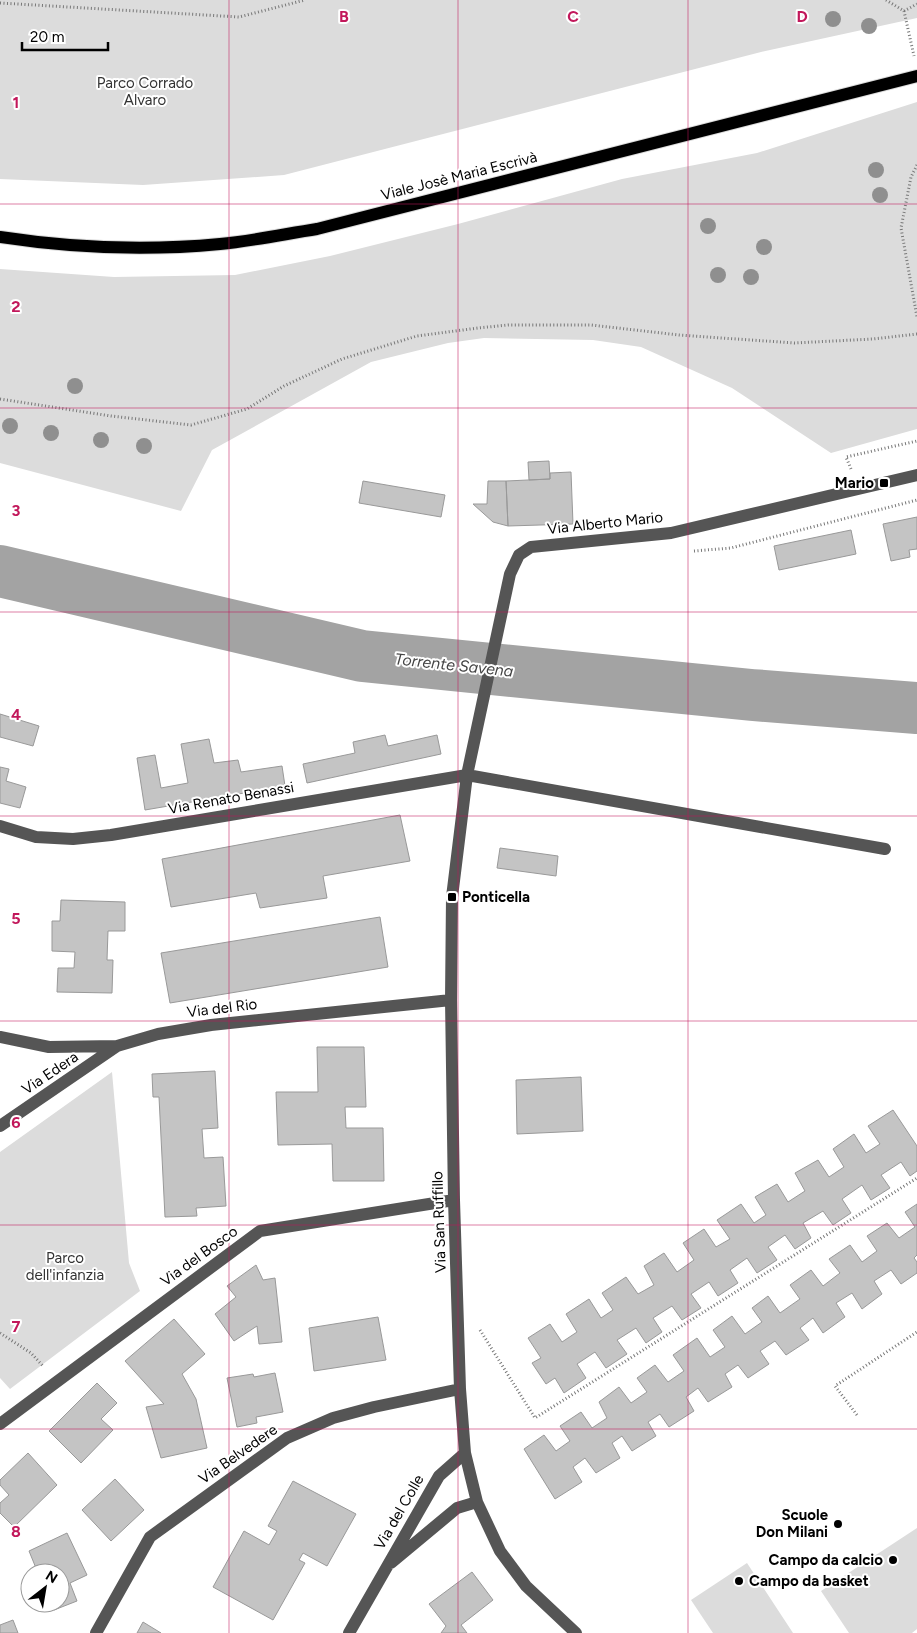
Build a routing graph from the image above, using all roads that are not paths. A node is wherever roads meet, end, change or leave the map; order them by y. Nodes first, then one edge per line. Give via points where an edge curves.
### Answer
1 (917, 76) edge
2 (0, 237) edge
3 (917, 475) edge
4 (467, 775) junction
5 (0, 826) edge
6 (885, 849) dead end
7 (451, 1000) junction
8 (0, 1037) edge
9 (117, 1046) junction
10 (0, 1126) edge
11 (454, 1200) junction
12 (460, 1390) junction
13 (0, 1424) edge
14 (465, 1453) junction
15 (477, 1502) junction
16 (385, 1568) junction
17 (96, 1633) edge
18 (349, 1633) edge
19 (576, 1633) edge

1 - 2 main road, Viale Josè Maria Escrivà via 317,229 220,244 167,246 85,247
3 - 4 street, Via Alberto Mario via 671,533 531,547 519,556 510,574
4 - 5 street, Via Renato Benassi via 111,835 54,838
4 - 6 street, Via Renato Benassi
4 - 7 street, Via San Ruffillo via 452,897
7 - 9 street, Via del Rio via 211,1025 158,1034
7 - 11 street, Via San Ruffillo
8 - 9 street, Via del Rio via 49,1048
9 - 10 street, Via Edera
11 - 12 street, Via San Ruffillo
11 - 13 street, Via del Bosco via 260,1231
12 - 14 street, Via San Ruffillo
12 - 17 street, Via Belvedere via 341,1416 288,1438 150,1537
14 - 15 street, Via San Ruffillo
14 - 16 street, Via del Colle via 439,1476
15 - 16 street, Via del Colle via 457,1508
15 - 19 street, Via San Ruffillo via 500,1551 526,1586
16 - 18 street, Via del Colle

